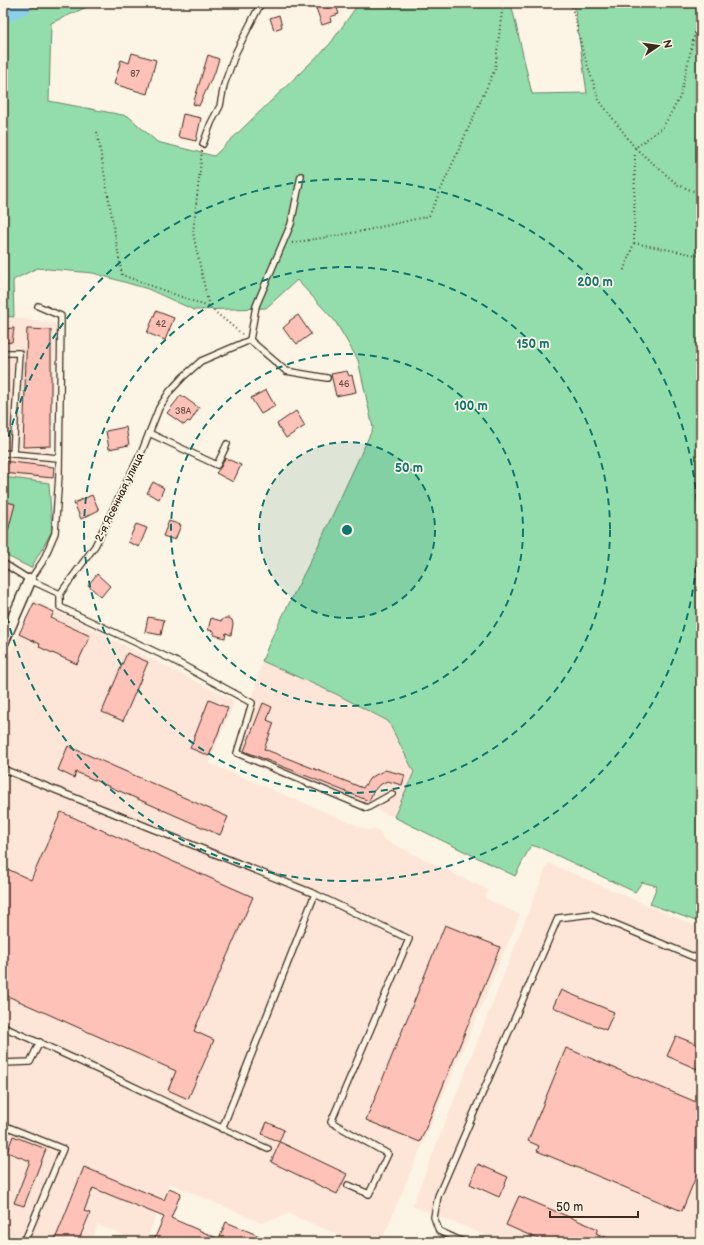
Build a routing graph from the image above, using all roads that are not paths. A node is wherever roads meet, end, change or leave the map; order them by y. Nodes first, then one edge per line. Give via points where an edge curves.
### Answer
1 (261, 3) edge
2 (203, 144) road end
3 (301, 176) dead end
4 (38, 306) dead end
5 (250, 340) junction
6 (3, 353) edge
7 (327, 378) dead end
8 (148, 433) junction
9 (227, 444) dead end
10 (3, 453) edge
11 (13, 454) junction
12 (58, 458) junction
13 (3, 563) edge
14 (30, 580) junction
15 (60, 594) junction
16 (3, 642) edge
17 (3, 769) edge
18 (392, 794) dead end
19 (315, 894) junction
20 (701, 960) edge
21 (3, 1027) edge
22 (40, 1042) junction
23 (3, 1063) edge
24 (3, 1125) edge
25 (222, 1129) junction
26 (268, 1149) dead end
27 (348, 1185) dead end
28 (19, 1242) edge
29 (463, 1242) edge

1 - 2 lane via 236,52 224,85 220,106
3 - 5 lane via 291,224 256,306
4 - 12 lane via 61,316
5 - 7 lane via 286,371
5 - 8 lane, 2-я Ясенная улица via 201,361 183,377 159,408
6 - 11 lane via 20,353
8 - 9 lane via 217,465
8 - 15 lane, 2-я Ясенная улица via 142,451 95,546
10 - 11 lane
11 - 12 lane
12 - 14 lane via 55,533 43,561
13 - 14 lane
14 - 15 lane
14 - 16 street
15 - 18 lane via 60,607 173,660 252,703 237,754 367,808
17 - 19 lane
19 - 25 lane
19 - 27 lane via 409,939 331,1122 388,1154 369,1194
20 - 29 lane via 591,914 558,918 438,1196 434,1217 439,1230
21 - 22 lane
22 - 23 lane via 30,1062
22 - 25 lane
24 - 28 lane via 63,1149 26,1238
25 - 26 lane

